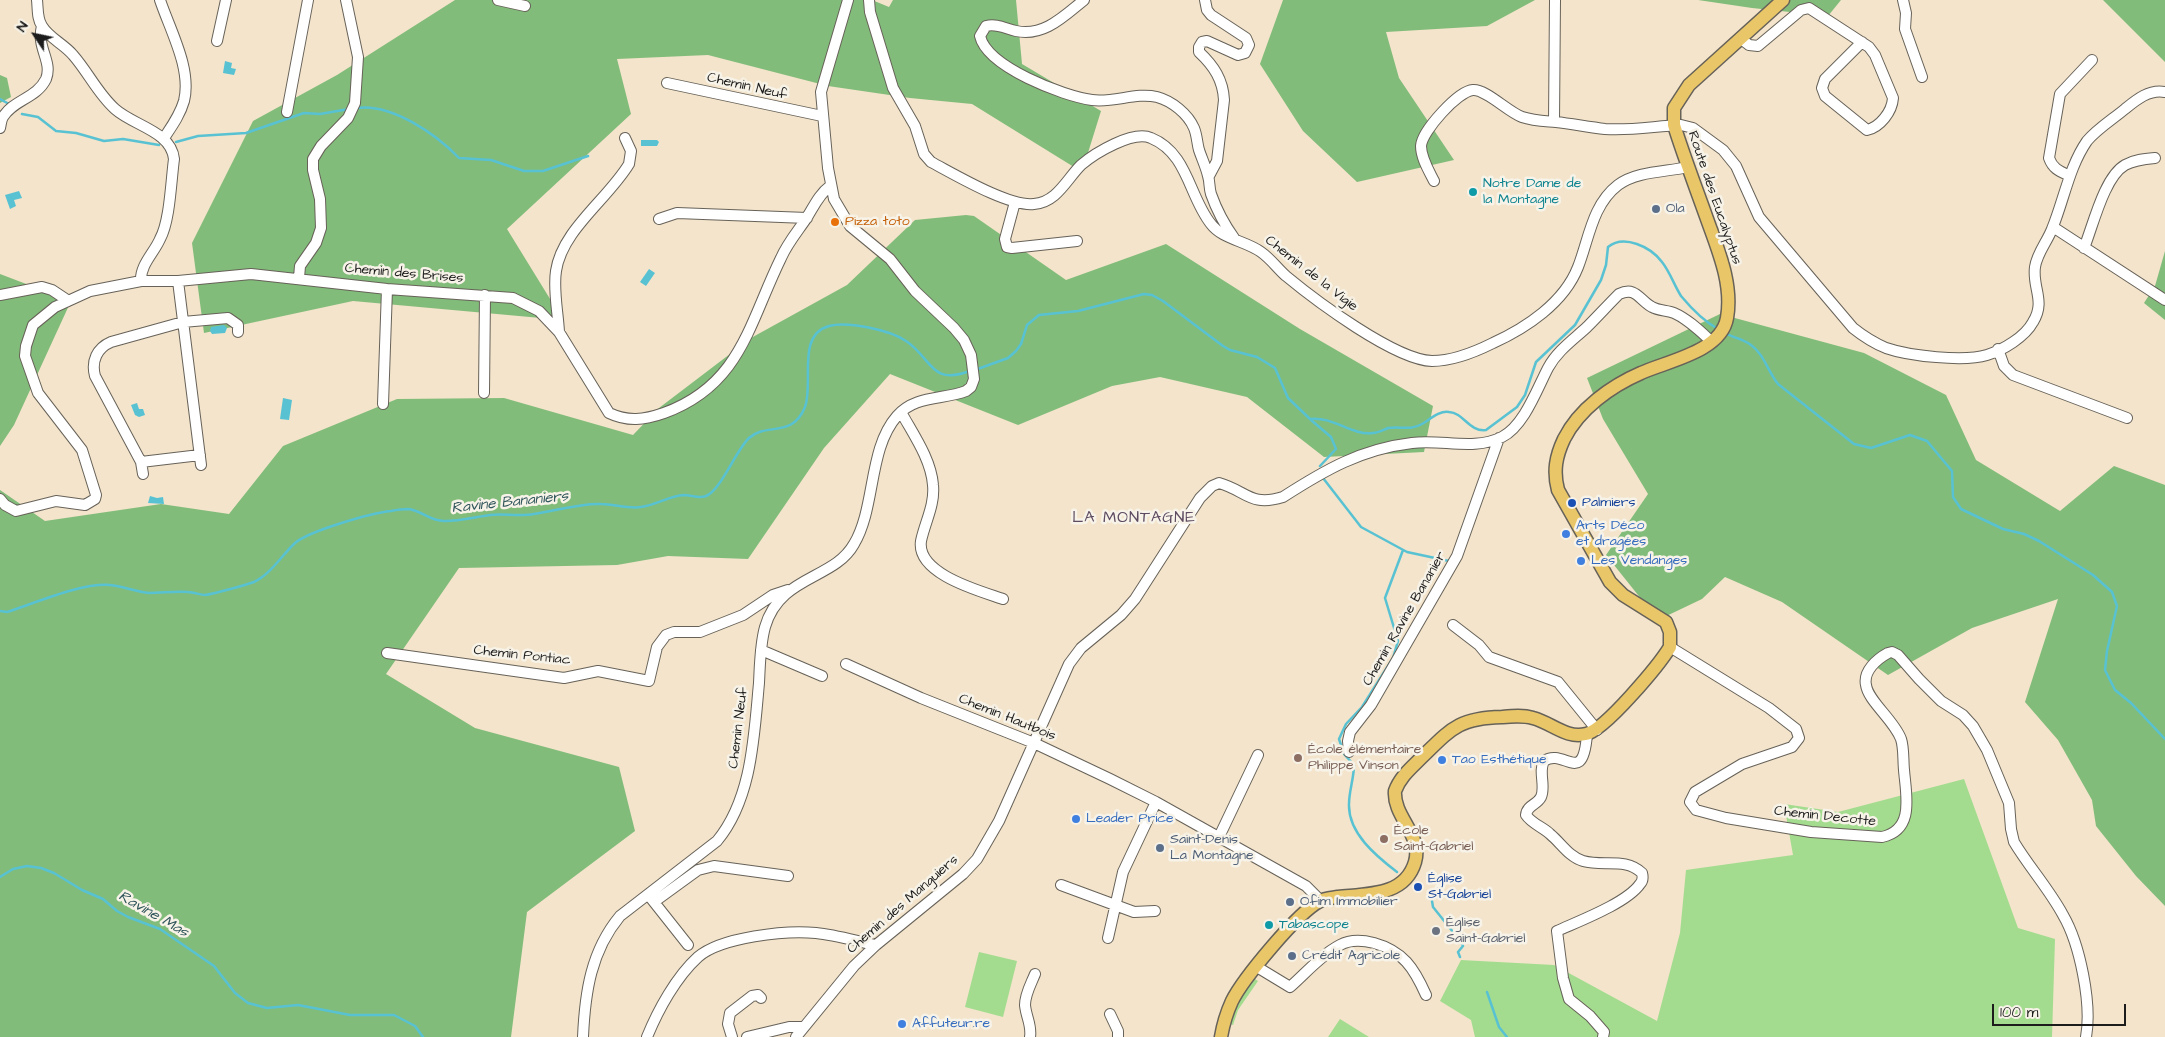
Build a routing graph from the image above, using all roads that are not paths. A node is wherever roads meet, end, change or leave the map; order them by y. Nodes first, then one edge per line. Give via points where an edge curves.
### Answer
1 (37, 0) edge
2 (160, 0) edge
3 (226, 0) edge
4 (308, 0) edge
5 (344, 0) edge
6 (498, 0) edge
7 (848, 0) edge
8 (869, 0) edge
9 (1084, 0) edge
10 (1204, 0) edge
11 (1555, 0) edge
12 (1783, 0) edge
13 (1903, 0) edge
14 (525, 6) dead end
15 (42, 26) junction
16 (1740, 38) junction
17 (216, 41) dead end
18 (1862, 42) junction
19 (2092, 60) dead end
20 (1922, 77) dead end
21 (667, 83) dead end
22 (2165, 92) edge
23 (287, 112) dead end
24 (822, 116) junction
25 (0, 122) edge
26 (1554, 122) junction
27 (1674, 125) junction
28 (164, 138) junction
29 (625, 138) dead end
30 (2155, 158) dead end
31 (1688, 167) junction
32 (1208, 176) junction
33 (2070, 176) junction
34 (1434, 182) dead end
35 (830, 186) junction
36 (1015, 202) junction
37 (807, 218) junction
38 (659, 219) dead end
39 (2053, 227) junction
40 (1234, 238) junction
41 (1077, 241) dead end
42 (2084, 248) junction
43 (299, 278) junction
44 (141, 281) junction
45 (178, 281) junction
46 (387, 289) junction
47 (0, 295) edge
48 (485, 295) junction
49 (66, 300) junction
50 (2165, 300) edge
51 (183, 322) junction
52 (238, 332) dead end
53 (559, 332) junction
54 (1714, 340) junction
55 (1998, 349) junction
56 (484, 393) dead end
57 (383, 404) dead end
58 (901, 412) junction
59 (2127, 418) dead end
60 (1499, 438) junction
61 (141, 462) junction
62 (143, 474) dead end
63 (0, 499) edge
64 (789, 590) junction
65 (1003, 599) dead end
66 (1453, 624) dead end
67 (1670, 647) junction
68 (761, 650) junction
69 (387, 653) dead end
70 (846, 664) dead end
71 (822, 676) dead end
72 (1592, 732) junction
73 (1034, 743) junction
74 (1349, 752) dead end
75 (1258, 755) dead end
76 (1156, 802) junction
77 (1219, 836) junction
78 (788, 876) dead end
79 (1061, 886) dead end
80 (651, 898) junction
81 (1320, 900) junction
82 (1115, 905) junction
83 (1155, 911) dead end
84 (1108, 938) dead end
85 (876, 945) junction
86 (688, 946) dead end
87 (1257, 967) junction
88 (1035, 974) dead end
89 (1426, 995) dead end
90 (761, 998) dead end
91 (1110, 1014) dead end
92 (802, 1032) edge
93 (583, 1037) edge
94 (648, 1037) edge
95 (732, 1037) edge
96 (747, 1037) edge
97 (796, 1037) edge
98 (1030, 1037) edge
99 (1118, 1037) edge
100 (1221, 1037) edge
101 (1603, 1037) edge
102 (2086, 1037) edge

1 - 15 street
2 - 28 street via 186,75 184,99
3 - 17 street
4 - 23 street
5 - 43 street via 358,57 355,103 348,118 324,142 313,160 321,228 316,243 300,266
6 - 14 street
7 - 24 street via 822,87
8 - 36 street, Chemin de la Vigie via 893,88 915,126 924,154 931,162
9 - 32 street via 1041,31 1018,32 993,24 986,26 980,36 982,44 997,60 1060,91 1093,100 1158,97 1187,116 1195,129
10 - 32 street via 1211,15 1246,38 1249,45 1246,53 1238,55 1207,41 1198,47 1221,79 1224,90 1218,162
11 - 26 street
12 - 16 main road, Route des Eucalyptus
13 - 20 street via 1905,29
15 - 25 street via 39,36 48,64 46,80 35,93 10,109
15 - 28 street via 74,56 114,108
16 - 18 street via 1749,46 1758,46 1805,8 1811,8
16 - 27 main road, Route des Eucalyptus via 1685,90 1674,108
18 - 18 street via 1874,55 1892,98 1889,113 1867,130 1825,96 1822,88 1825,79
19 - 33 street via 2064,88 2058,100 2049,158 2056,170
21 - 24 street, Chemin Neuf
22 - 33 street via 2140,96 2098,130 2088,141
24 - 35 street
26 - 27 street via 1607,129
26 - 34 street via 1521,117 1483,92 1468,90 1428,129 1423,139 1422,154
27 - 31 main road, Route des Eucalyptus
27 - 55 street via 1693,128 1724,150 1736,166 1759,217 1853,328 1869,340 1886,348 1959,358 1987,355
28 - 44 street via 173,150 174,159 164,229 141,273
29 - 53 street via 631,151 629,164 571,236 559,259 556,274
30 - 42 street via 2134,161 2116,172
31 - 40 street, Chemin de la Vigie via 1631,178 1617,186 1603,202 1592,223 1578,269 1550,306 1522,328 1493,343 1470,353 1433,361 1414,358 1365,332 1297,284 1263,253
31 - 54 main road, Route des Eucalyptus via 1723,263 1728,293 1727,320
32 - 40 street via 1210,192 1221,220
33 - 39 street
35 - 37 street, Chemin des Brises
35 - 58 street via 850,226 890,259 916,291 954,328 971,354 974,379 971,387 915,403
36 - 40 street, Chemin de la Vigie via 1033,204 1053,198 1081,165 1100,152 1130,138 1149,136 1167,147 1181,165 1210,224 1218,232
36 - 41 street via 1005,239 1008,247
37 - 38 street via 677,213
37 - 53 street, Chemin des Brises via 782,255 731,365 703,394 677,408 634,420 609,413
39 - 42 street
39 - 55 street via 2035,266 2038,311 2032,324 2014,342
42 - 50 street
43 - 45 street, Chemin des Brises via 251,274
43 - 46 street, Chemin des Brises
44 - 45 street, Chemin des Brises
44 - 49 street, Chemin des Brises via 90,291
45 - 51 street
46 - 48 street, Chemin des Brises
46 - 57 street
47 - 49 street via 42,287
48 - 53 street, Chemin des Brises via 513,298 529,305
48 - 56 street
49 - 63 street, Chemin des Brises via 33,325 25,356 38,393 84,453 95,499 85,505 56,500 16,511
51 - 52 street via 228,318 238,324
51 - 61 street via 200,460
51 - 61 street via 110,342 96,356 93,370 97,381
54 - 60 street via 1675,314 1652,307 1633,292 1619,294 1558,354 1521,418
54 - 67 main road, Route des Eucalyptus via 1699,350 1640,373 1602,396 1573,424 1556,462 1558,490 1610,582 1623,595 1666,622
55 - 59 street via 2004,366 2013,375
58 - 64 street, Chemin Neuf via 884,437 863,523 854,546 831,566
58 - 65 street via 926,458 934,486 921,542 922,552 938,571
60 - 73 street, Chemin des Manguiers via 1476,445 1414,443 1372,451 1338,464 1273,500 1255,500 1219,483 1212,486 1200,498 1135,599 1068,664
60 - 74 street, Chemin Ravine Bananier via 1457,556 1371,705 1349,735
61 - 62 street
64 - 68 street, Chemin Neuf via 773,610
64 - 69 street, Chemin Pontiac via 773,595 743,615 700,632 666,635 657,647 649,682 598,671 564,678
66 - 72 street via 1489,657 1558,682
67 - 72 main road via 1606,722
67 - 102 street, Chemin Decotte via 1769,708 1799,733 1792,747 1742,764 1691,797 1690,802 1696,810 1726,818 1811,832 1882,837 1896,831 1907,805 1901,740 1890,719 1870,696 1865,680 1871,666 1888,653 1898,655 1941,701 1963,715 1987,750 2010,803 2014,842 2064,917 2074,941 2088,1009
68 - 71 street
68 - 80 street, Chemin Neuf via 755,726 737,812 717,841
70 - 73 street, Chemin Hautbois via 920,698
72 - 81 main road via 1574,736 1542,721 1521,716 1480,718 1456,727 1406,772 1395,790 1399,811 1417,847 1408,876 1402,883 1385,891
72 - 101 street via 1585,755 1579,761 1572,763 1552,758 1544,761 1542,795 1528,808 1526,815 1574,857 1596,863 1630,865 1642,873 1641,884 1634,890 1612,905 1557,931 1569,1000 1590,1016 1604,1032
73 - 76 street, Chemin Hautbois
73 - 85 street, Chemin des Manguiers via 999,822 976,860
75 - 77 street
76 - 77 street, Chemin Hautbois
76 - 82 street via 1125,867
77 - 81 street, Chemin Hautbois via 1306,886
78 - 80 street via 706,867
79 - 82 street
80 - 86 street
80 - 93 street, Chemin Neuf via 620,916 600,946 592,965 586,996
81 - 87 main road via 1291,925
82 - 83 street via 1134,912
82 - 84 street
85 - 92 street, Chemin des Manguiers via 835,987
85 - 94 street via 804,932 742,939 716,946 698,957 663,1002
87 - 89 street via 1290,987 1338,946 1366,941 1402,956
87 - 100 main road via 1232,1001
88 - 98 street via 1025,1004 1031,1024
90 - 95 street via 752,996 730,1013 728,1024
91 - 99 street
92 - 96 street via 789,1027
92 - 97 street, Chemin des Manguiers

